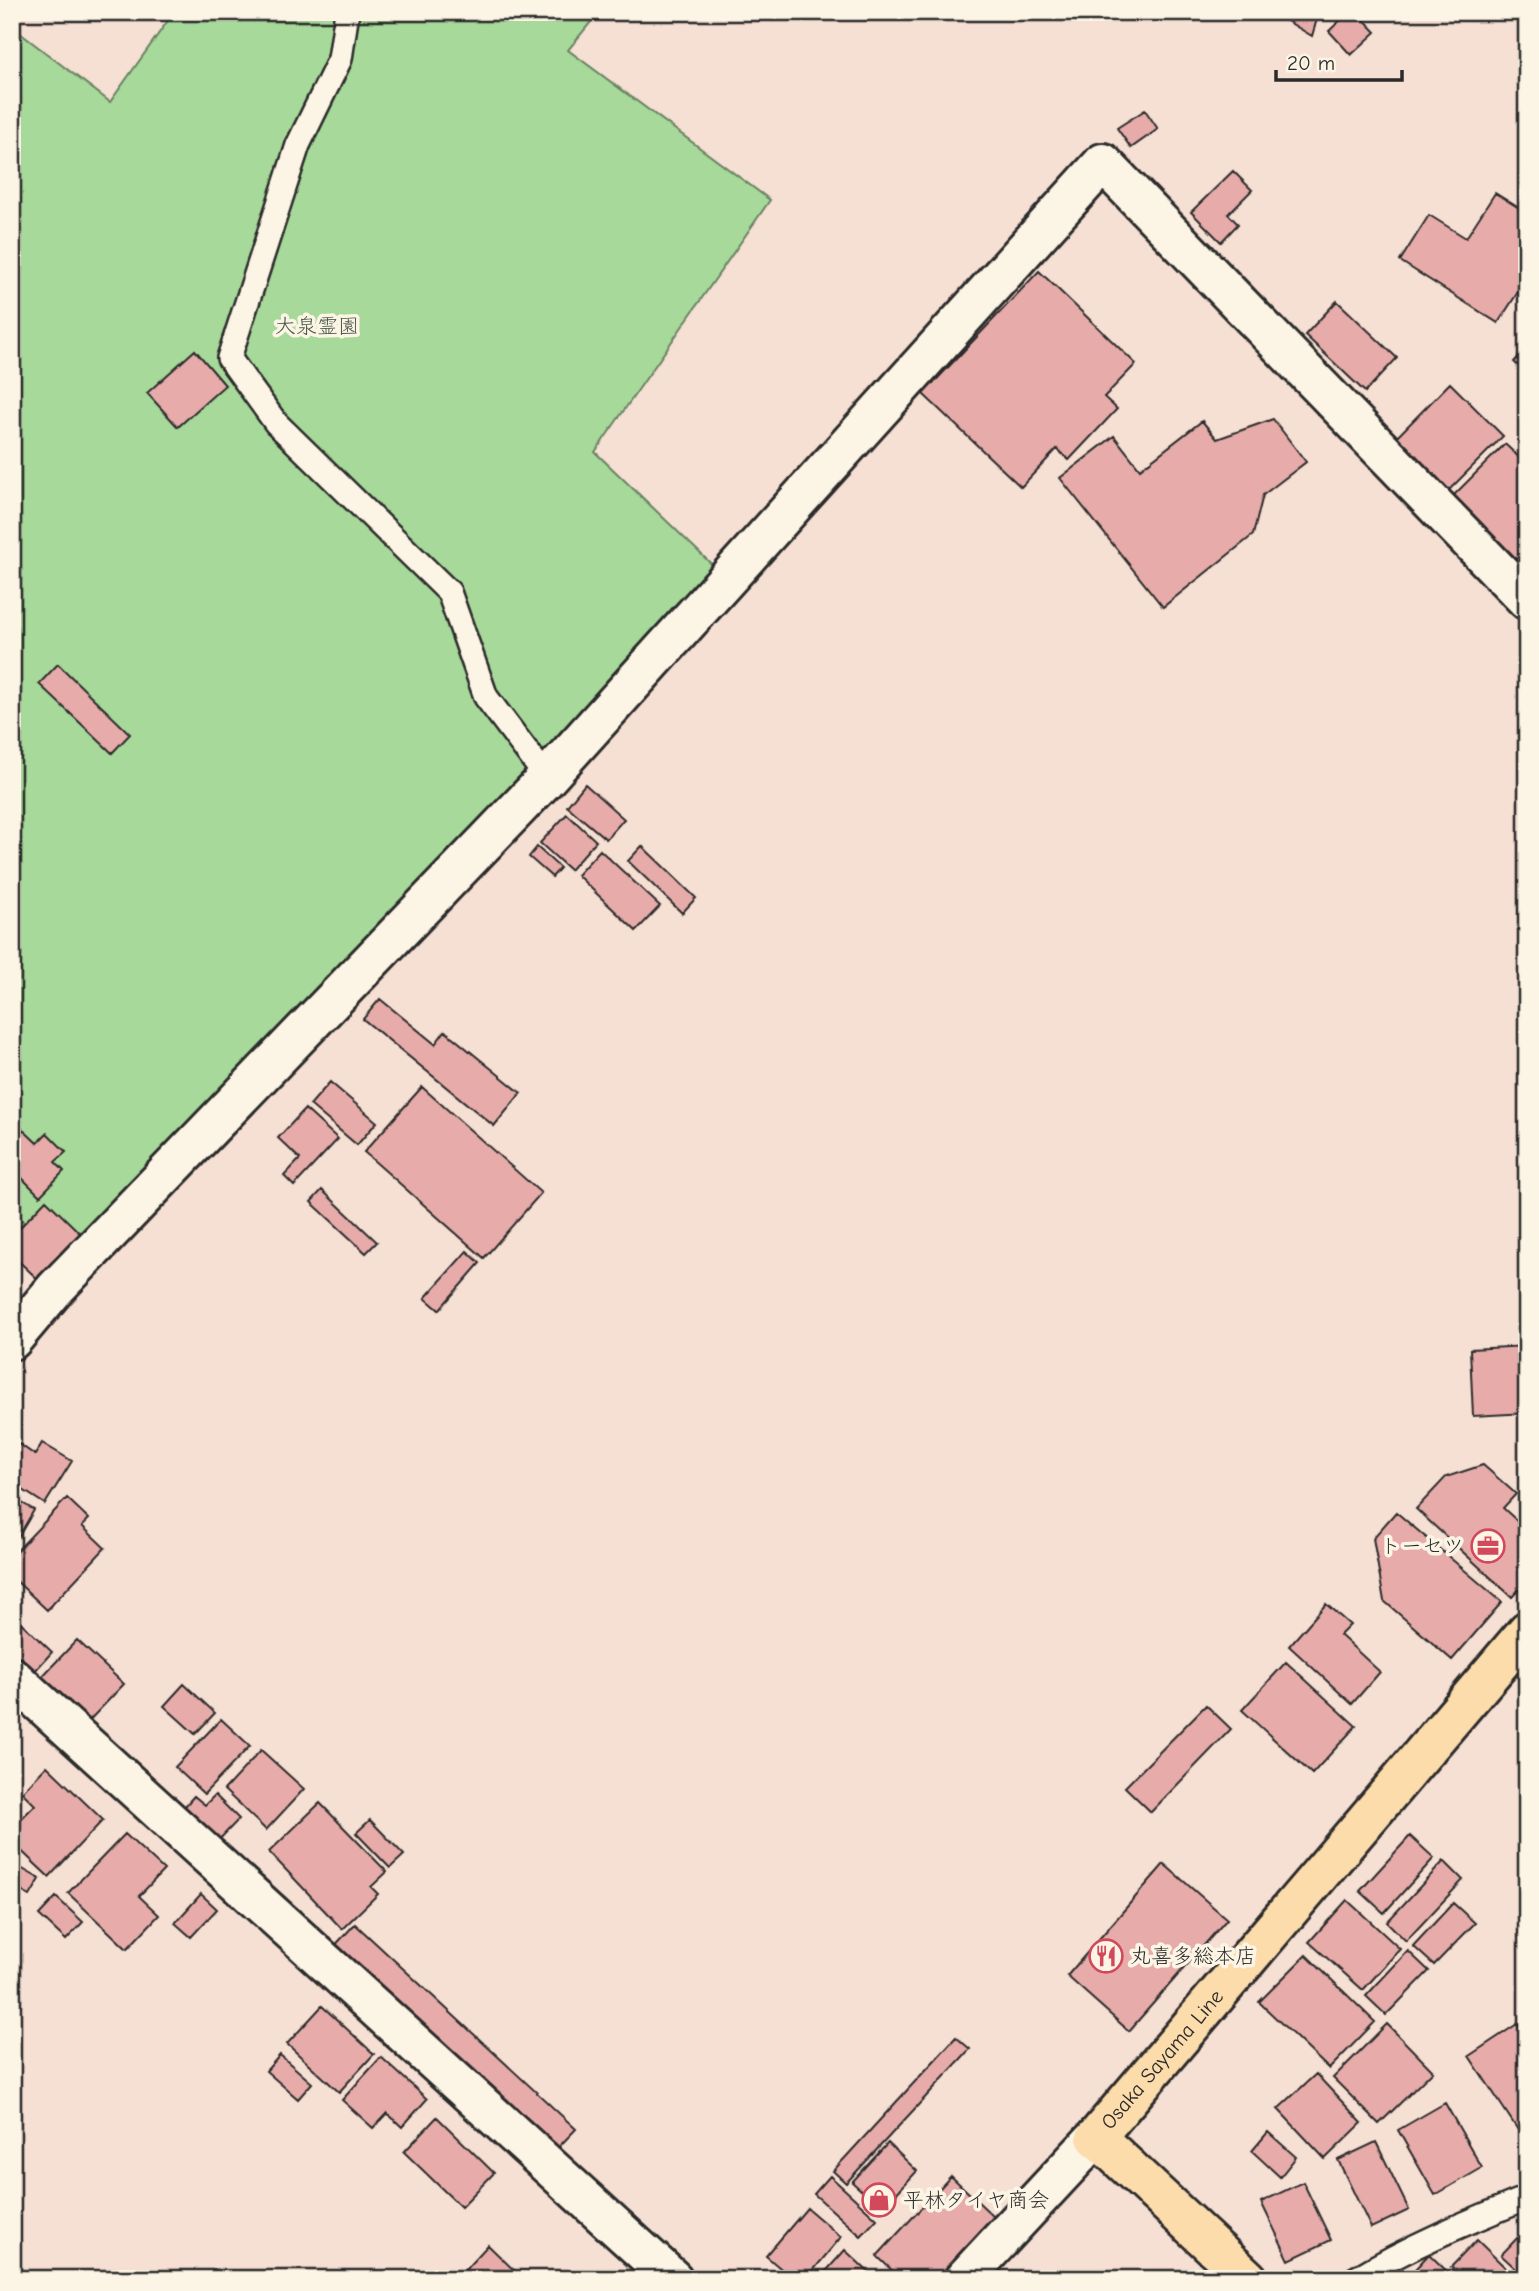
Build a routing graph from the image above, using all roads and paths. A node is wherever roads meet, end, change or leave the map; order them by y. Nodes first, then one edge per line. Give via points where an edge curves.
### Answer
1 (347, 12) edge
2 (1527, 600) edge
3 (547, 778) junction
4 (12, 1340) edge
5 (1527, 1632) edge
6 (12, 1677) edge
7 (1096, 2137) junction
8 (1527, 2198) edge
9 (673, 2279) edge
10 (964, 2279) edge
11 (1248, 2279) edge
12 (1355, 2279) edge

1 - 3 lane via 340,59 298,145 229,358 276,423 449,592 486,697
2 - 3 street via 1103,163
3 - 4 street via 55,1289
5 - 7 main road, Osaka Sayama Line
6 - 9 street
7 - 10 street
7 - 11 main road, Osaka Sayama Line
8 - 12 lane via 1450,2229

